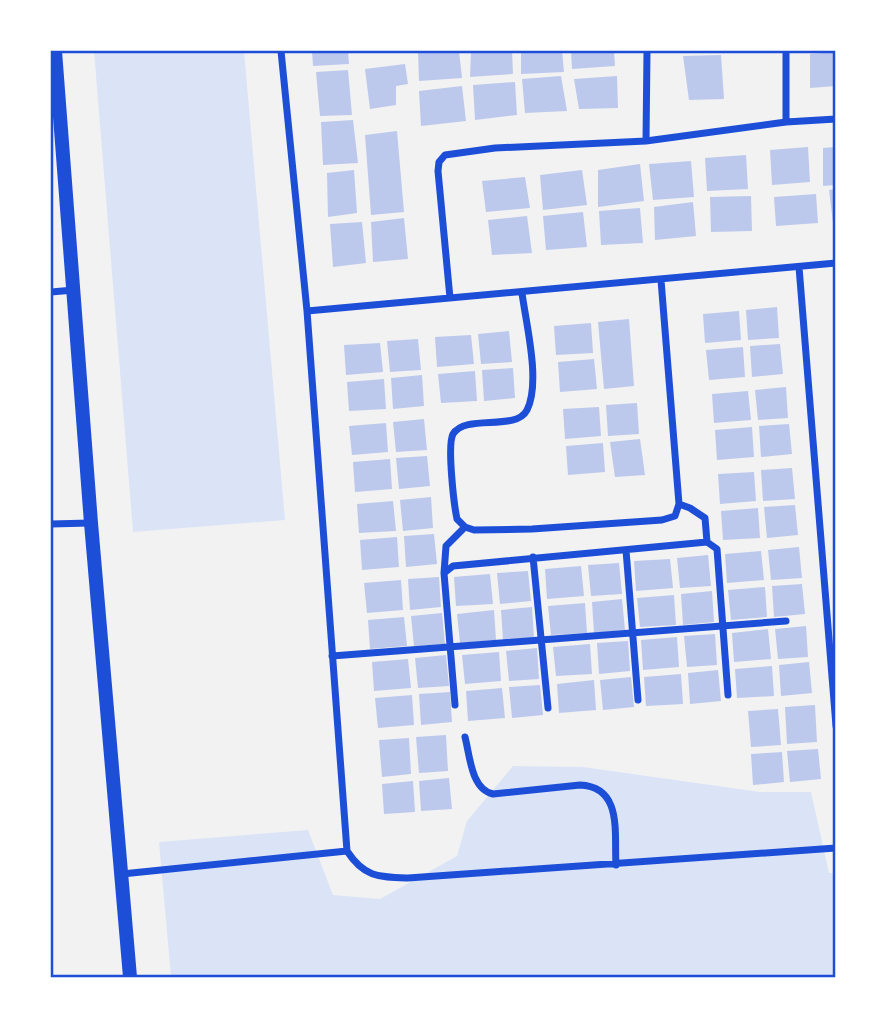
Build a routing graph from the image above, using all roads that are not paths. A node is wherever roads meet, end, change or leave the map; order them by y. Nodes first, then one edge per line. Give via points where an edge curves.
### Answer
1 (55, 51) edge
2 (281, 51) edge
3 (647, 51) edge
4 (786, 51) edge
5 (836, 118) edge
6 (786, 122) junction
7 (646, 141) junction
8 (836, 263) edge
9 (799, 267) junction
10 (661, 280) junction
11 (75, 290) junction
12 (51, 292) edge
13 (522, 293) junction
14 (450, 298) junction
15 (307, 311) junction
16 (679, 504) junction
17 (91, 523) junction
18 (51, 524) edge
19 (465, 527) junction
20 (707, 542) junction
21 (626, 550) junction
22 (533, 557) junction
23 (444, 573) junction
24 (786, 621) dead end
25 (722, 625) junction
26 (634, 633) junction
27 (542, 639) junction
28 (449, 646) junction
29 (332, 656) junction
30 (729, 695) dead end
31 (638, 700) dead end
32 (455, 705) dead end
33 (548, 708) dead end
34 (836, 726) edge
35 (465, 737) dead end
36 (836, 848) edge
37 (347, 851) junction
38 (616, 865) junction
39 (121, 874) junction
40 (130, 977) edge

1 - 11 main road
2 - 15 street
3 - 7 street
4 - 6 street
5 - 6 street
6 - 7 street
7 - 14 street via 495,148 445,155 438,171
8 - 9 street
9 - 10 street
9 - 34 street
10 - 13 street
10 - 16 street
11 - 12 street
11 - 17 main road
13 - 14 street
13 - 19 street via 533,376 526,411 512,420 466,425 451,441 454,506
14 - 15 street
15 - 29 street
16 - 19 street via 675,516 662,520 489,531
16 - 20 street via 705,518
17 - 18 street
17 - 39 main road
19 - 23 street via 446,546
20 - 21 street
20 - 25 street via 717,549
21 - 22 street
21 - 26 street
22 - 23 street via 453,566
22 - 27 street
23 - 28 street
24 - 25 street
25 - 26 street
25 - 30 street
26 - 27 street
26 - 31 street
27 - 28 street
27 - 33 street
28 - 29 street
28 - 32 street
29 - 37 street
35 - 38 street via 475,776 486,792 580,785 603,791 611,801
36 - 38 street
37 - 38 street via 357,866 385,877
37 - 39 street
39 - 40 main road

